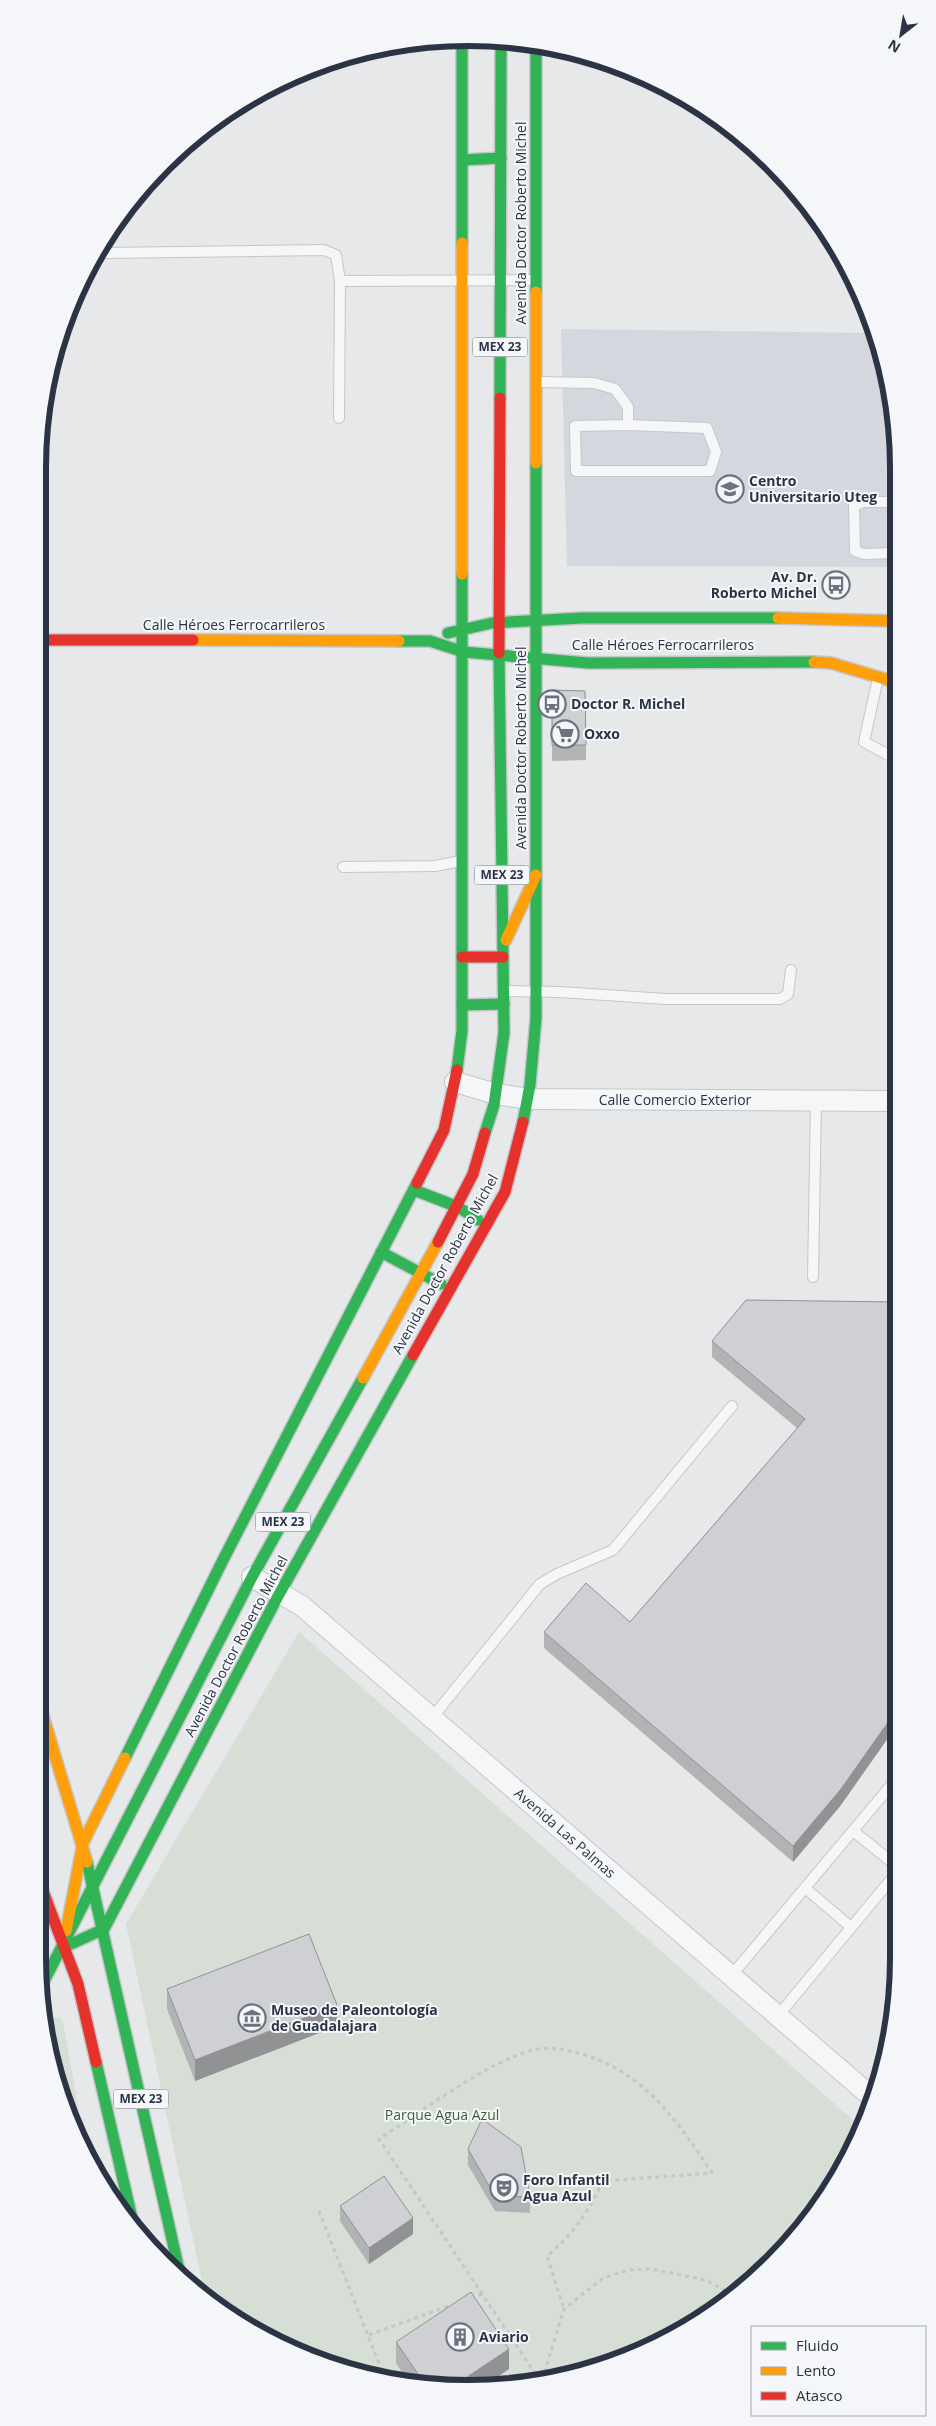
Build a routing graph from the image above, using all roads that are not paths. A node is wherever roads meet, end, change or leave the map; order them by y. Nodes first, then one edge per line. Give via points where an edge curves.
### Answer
1 (462, 46) edge
2 (501, 48) edge
3 (536, 52) edge
4 (501, 158) junction
5 (462, 160) junction
6 (105, 253) edge
7 (536, 280) junction
8 (340, 281) junction
9 (462, 281) junction
10 (500, 281) junction
11 (536, 382) junction
12 (339, 418) dead end
13 (628, 425) junction
14 (890, 502) edge
15 (890, 552) edge
16 (890, 620) edge
17 (536, 621) junction
18 (499, 622) junction
19 (463, 626) junction
20 (46, 640) edge
21 (430, 641) junction
22 (464, 652) junction
23 (499, 654) junction
24 (536, 658) junction
25 (879, 676) junction
26 (890, 680) edge
27 (890, 756) edge
28 (462, 861) junction
29 (343, 867) dead end
30 (536, 875) junction
31 (503, 951) junction
32 (462, 957) junction
33 (790, 970) dead end
34 (503, 991) junction
35 (536, 991) junction
36 (504, 1004) junction
37 (462, 1005) junction
38 (455, 1082) junction
39 (496, 1094) junction
40 (529, 1099) junction
41 (816, 1101) junction
42 (890, 1101) edge
43 (414, 1190) junction
44 (458, 1207) junction
45 (486, 1225) junction
46 (381, 1252) junction
47 (422, 1272) junction
48 (813, 1277) dead end
49 (449, 1288) junction
50 (732, 1406) dead end
51 (252, 1577) junction
52 (281, 1592) junction
53 (432, 1718) junction
54 (46, 1725) edge
55 (890, 1787) edge
56 (854, 1830) junction
57 (83, 1843) junction
58 (890, 1862) edge
59 (890, 1881) edge
60 (94, 1884) junction
61 (888, 1884) joint
62 (806, 1888) junction
63 (46, 1901) edge
64 (851, 1927) junction
65 (104, 1929) junction
66 (62, 1948) junction
67 (47, 1976) edge
68 (731, 1976) junction
69 (777, 2017) junction
70 (867, 2093) edge
71 (130, 2211) edge
72 (177, 2263) edge

1 - 5 main road, Avenida Doctor Roberto Michel
2 - 4 main road, Avenida Doctor Roberto Michel / MEX 23
3 - 7 main road, Avenida Doctor Roberto Michel
4 - 5 main road
4 - 10 main road, Avenida Doctor Roberto Michel / MEX 23
5 - 9 main road, Avenida Doctor Roberto Michel
6 - 8 lane via 324,250 336,255
7 - 10 lane
7 - 11 main road, Avenida Doctor Roberto Michel
8 - 9 lane
8 - 12 lane
9 - 10 lane
9 - 19 main road, Avenida Doctor Roberto Michel via 468,567
10 - 18 main road, Avenida Doctor Roberto Michel / MEX 23 via 495,567
11 - 13 lane via 594,383 615,388 628,407
11 - 17 main road, Avenida Doctor Roberto Michel
13 - 13 lane via 575,426 576,471 710,471 716,452 707,428
14 - 15 lane via 863,502 854,506 855,551 864,554
16 - 17 main road, Calle Héroes Ferrocarrileros via 590,617
17 - 18 main road, Calle Héroes Ferrocarrileros
17 - 24 main road, Avenida Doctor Roberto Michel
18 - 19 main road, Calle Héroes Ferrocarrileros
18 - 23 main road, Avenida Doctor Roberto Michel / MEX 23
19 - 21 main road, Calle Héroes Ferrocarrileros
19 - 22 main road, Avenida Doctor Roberto Michel
20 - 21 main road, Calle Héroes Ferrocarrileros
21 - 22 main road, Calle Héroes Ferrocarrileros
22 - 23 main road, Calle Héroes Ferrocarrileros
22 - 28 main road, Avenida Doctor Roberto Michel via 468,738
23 - 24 main road, Calle Héroes Ferrocarrileros
23 - 31 main road, Avenida Doctor Roberto Michel / MEX 23 via 496,797
24 - 25 main road, Calle Héroes Ferrocarrileros via 588,663 793,660 831,663
24 - 30 main road, Avenida Doctor Roberto Michel
25 - 26 main road, Calle Héroes Ferrocarrileros
25 - 27 lane via 864,742
28 - 29 lane via 435,866
28 - 32 main road, Avenida Doctor Roberto Michel
30 - 31 main road
30 - 35 main road, Avenida Doctor Roberto Michel
31 - 32 main road
31 - 34 main road, Avenida Doctor Roberto Michel / MEX 23
32 - 37 main road, Avenida Doctor Roberto Michel
33 - 35 lane via 788,994 780,999 666,999
34 - 35 lane
34 - 36 main road, Avenida Doctor Roberto Michel / MEX 23
35 - 40 main road, Avenida Doctor Roberto Michel
36 - 37 main road
36 - 39 main road, Avenida Doctor Roberto Michel / MEX 23
37 - 38 main road, Avenida Doctor Roberto Michel
38 - 39 street, Calle Comercio Exterior
38 - 43 main road, Avenida Doctor Roberto Michel via 444,1130
39 - 40 street, Calle Comercio Exterior
39 - 44 main road, Avenida Doctor Roberto Michel / MEX 23 via 476,1166
40 - 41 street, Calle Comercio Exterior
40 - 45 main road, Avenida Doctor Roberto Michel via 520,1145 505,1192
41 - 42 street, Calle Comercio Exterior
41 - 48 lane
43 - 44 main road
43 - 46 main road, Avenida Doctor Roberto Michel
44 - 45 main road
44 - 47 main road, Avenida Doctor Roberto Michel / MEX 23
45 - 49 main road, Avenida Doctor Roberto Michel
46 - 47 main road
46 - 57 main road, Avenida Doctor Roberto Michel via 273,1473
47 - 49 main road
47 - 51 main road, Avenida Doctor Roberto Michel / MEX 23 via 298,1486
49 - 52 main road, Avenida Doctor Roberto Michel
50 - 53 lane via 613,1550 540,1584
51 - 52 street, Avenida Las Palmas
51 - 60 main road, Avenida Doctor Roberto Michel / MEX 23
52 - 53 street, Avenida Las Palmas via 302,1606
52 - 65 main road, Avenida Doctor Roberto Michel
53 - 68 street, Avenida Las Palmas
54 - 57 main road, MEX 23
55 - 56 lane
56 - 58 lane
56 - 62 lane
57 - 60 main road, MEX 23
57 - 66 main road, Avenida Doctor Roberto Michel
59 - 61 lane
60 - 65 main road, MEX 23
60 - 66 main road, Avenida Doctor Roberto Michel / MEX 23
61 - 64 lane
62 - 64 lane
62 - 68 lane
63 - 66 main road, MEX 23
64 - 69 lane
65 - 66 main road
65 - 72 main road, MEX 23
66 - 67 main road, Avenida Doctor Roberto Michel / MEX 23
66 - 71 main road, MEX 23 via 78,1984
68 - 69 street, Avenida Las Palmas
69 - 70 street, Avenida Las Palmas

